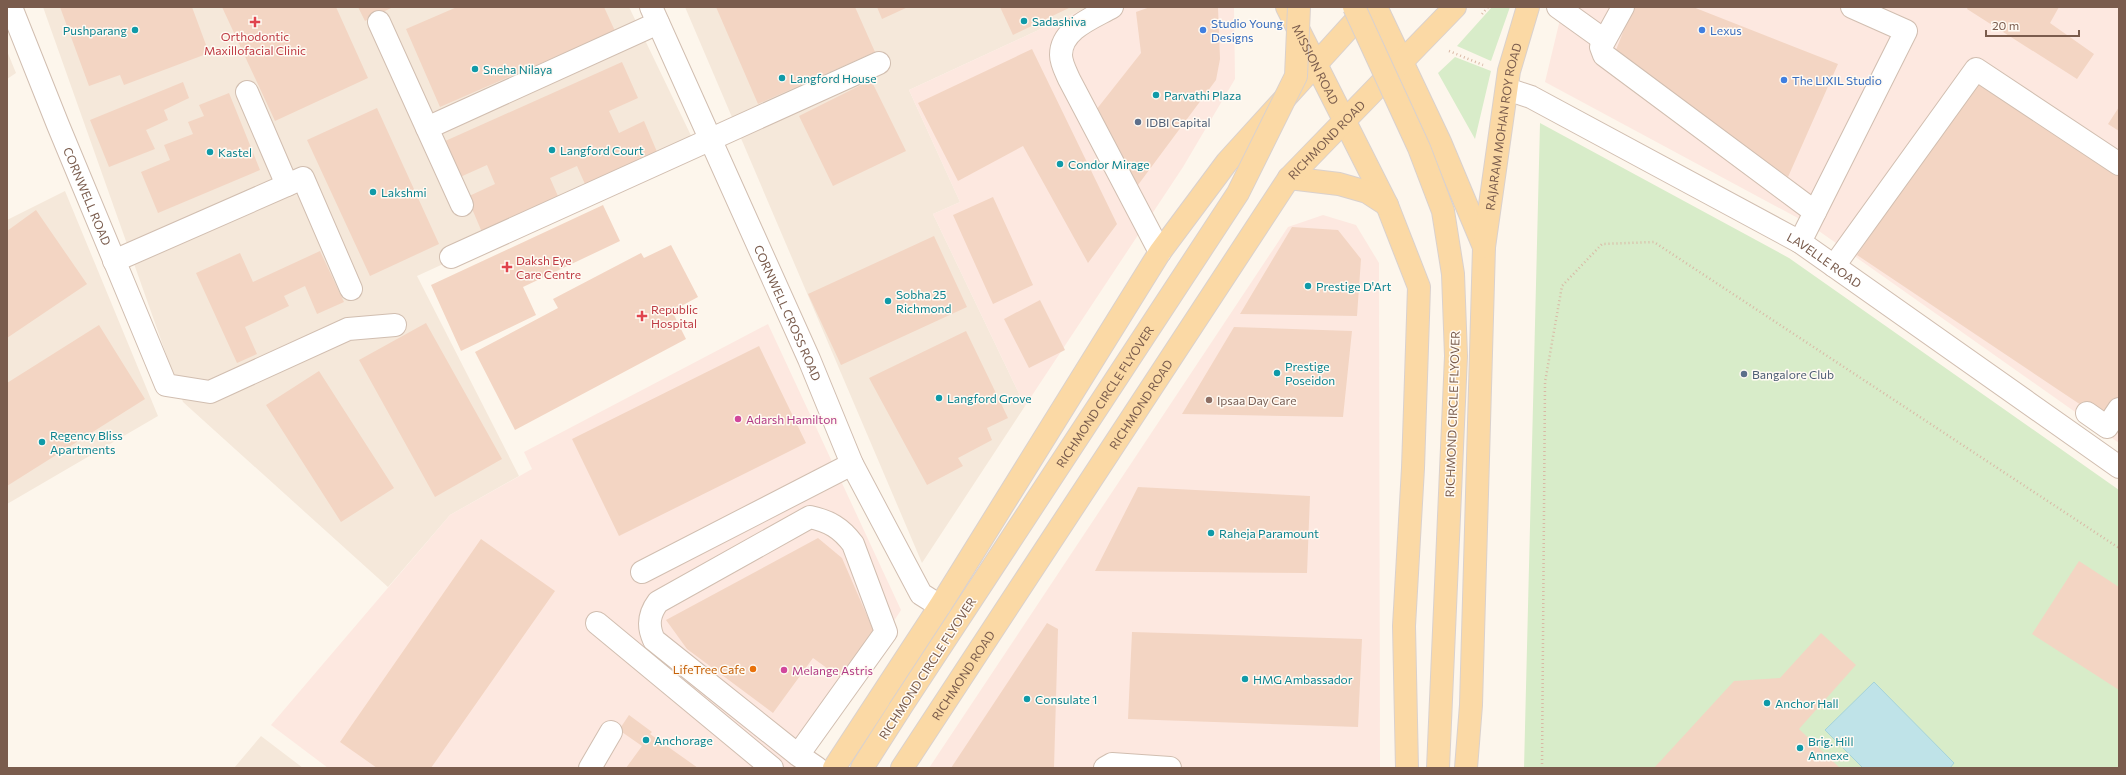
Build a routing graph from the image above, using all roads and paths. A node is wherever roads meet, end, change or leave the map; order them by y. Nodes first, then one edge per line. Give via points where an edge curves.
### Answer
1 (11, 7) edge
2 (1112, 7) edge
3 (1287, 7) edge
4 (1299, 7) edge
5 (1354, 7) edge
6 (1368, 7) edge
7 (1376, 7) edge
8 (1455, 7) edge
9 (1488, 7) edge
10 (1528, 7) edge
11 (1558, 7) edge
12 (1623, 7) edge
13 (1852, 7) edge
14 (654, 15) edge
15 (1478, 18) dead end
16 (379, 22) dead end
17 (1604, 40) junction
18 (1454, 45) dead end
19 (1449, 50) junction
20 (1445, 55) dead end
21 (1402, 60) junction
22 (879, 63) dead end
23 (1316, 64) junction
24 (1485, 66) dead end
25 (1508, 88) junction
26 (247, 92) dead end
27 (1343, 122) junction
28 (427, 128) junction
29 (711, 139) junction
30 (2119, 164) edge
31 (1290, 178) junction
32 (1847, 180) dead end
33 (287, 185) junction
34 (462, 205) dead end
35 (1387, 205) junction
36 (1817, 209) junction
37 (1800, 242) junction
38 (1484, 248) junction
39 (1160, 252) junction
40 (451, 257) dead end
41 (114, 261) junction
42 (1834, 266) junction
43 (351, 289) dead end
44 (395, 325) dead end
45 (2119, 409) edge
46 (2083, 442) junction
47 (852, 464) junction
48 (2119, 467) edge
49 (2119, 548) edge
50 (642, 572) dead end
51 (940, 606) junction
52 (597, 623) dead end
53 (611, 732) dead end
54 (798, 755) junction
55 (766, 766) edge
56 (590, 768) edge
57 (817, 768) edge
58 (834, 768) edge
59 (862, 768) edge
60 (902, 768) edge
61 (1105, 768) edge
62 (1170, 768) edge
63 (1407, 768) edge
64 (1438, 768) edge
65 (1466, 768) edge
66 (1542, 768) edge

1 - 41 street, CORNWELL ROAD
2 - 39 street via 1073,30 1064,39 1061,56 1069,79
3 - 23 main road, MISSION ROAD
4 - 59 main road, RICHMOND CIRCLE FLYOVER, bridge via 1296,76 1238,193
5 - 64 main road, RICHMOND CIRCLE FLYOVER, bridge via 1419,148 1443,211 1453,274 1456,356
6 - 23 main road
7 - 21 main road
8 - 21 main road, RICHMOND ROAD
9 - 15 path
10 - 25 main road, RAJARAM MOHAN ROY ROAD via 1509,71
11 - 17 street
12 - 17 street
13 - 36 street via 1906,32
14 - 28 street
14 - 29 street, CORNWELL CROSS ROAD
16 - 28 street
17 - 36 street via 1601,47 1609,60
18 - 19 path
19 - 20 path
19 - 24 path
21 - 27 main road, RICHMOND ROAD
21 - 38 main road via 1440,142
22 - 29 street
23 - 27 main road, MISSION ROAD
23 - 39 main road via 1207,187
25 - 37 street, LAVELLE ROAD via 1531,97
25 - 38 main road, RAJARAM MOHAN ROY ROAD
26 - 33 street
27 - 31 main road, RICHMOND ROAD
27 - 35 main road, MISSION ROAD
28 - 34 street
29 - 40 street
29 - 47 street, CORNWELL CROSS ROAD via 809,359
30 - 42 street via 1976,69
31 - 35 main road via 1339,184 1367,192
31 - 60 main road, RICHMOND ROAD
32 - 36 street via 1840,197
33 - 41 street
33 - 43 street via 303,178
35 - 63 main road, MISSION ROAD via 1419,287 1413,468 1404,626
36 - 37 street
37 - 42 street, LAVELLE ROAD
38 - 65 main road, RAJARAM MOHAN ROY ROAD via 1471,705
39 - 51 main road
41 - 44 street, CORNWELL ROAD via 166,385 210,392 348,329
42 - 46 street, LAVELLE ROAD
45 - 46 street via 2107,427 2092,416
46 - 48 street, LAVELLE ROAD
47 - 50 street
47 - 51 street, CORNWELL CROSS ROAD via 921,594
49 - 66 path via 1654,242 1602,244 1562,286 1545,382
51 - 58 main road
52 - 55 street
53 - 56 street
54 - 54 street via 654,640 649,625 653,609 658,602 810,517 834,525 845,533 853,544 886,632
54 - 57 street
61 - 62 street via 1112,764

